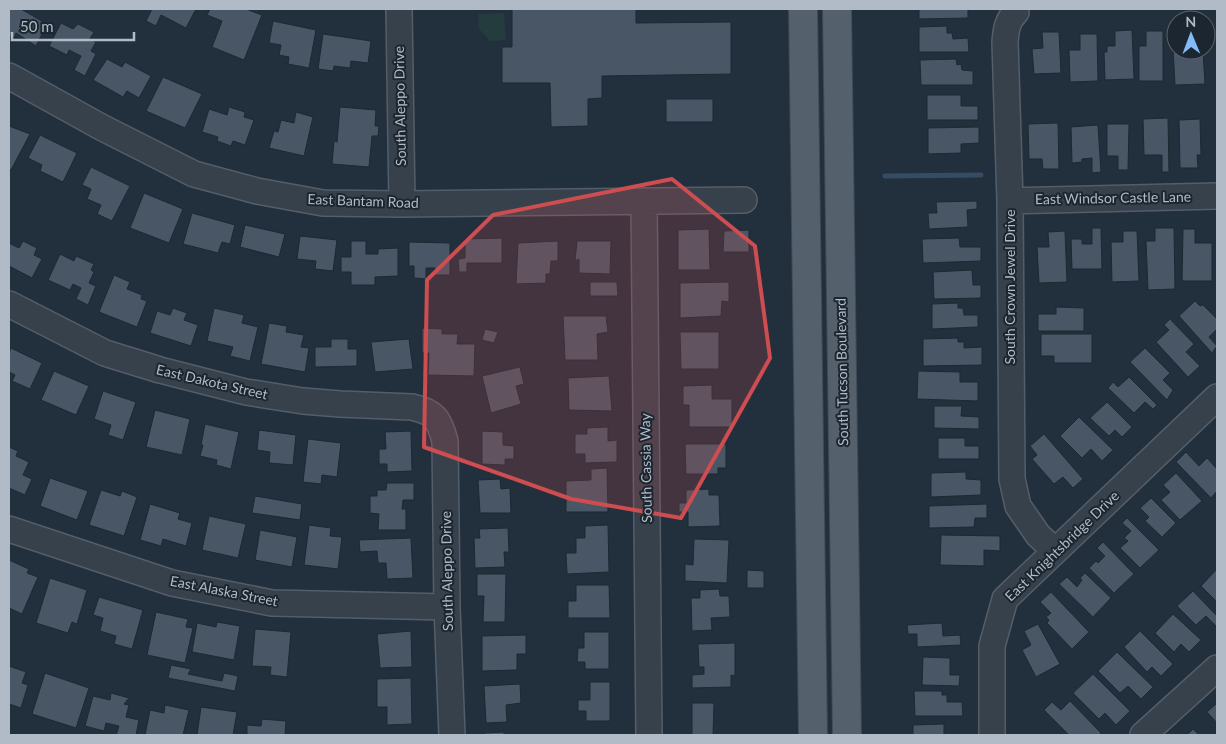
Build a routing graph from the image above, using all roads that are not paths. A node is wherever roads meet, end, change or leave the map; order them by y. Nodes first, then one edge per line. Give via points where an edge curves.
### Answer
1 (399, 9) edge
2 (803, 9) edge
3 (837, 9) edge
4 (1015, 10) edge
5 (9, 76) edge
6 (1217, 196) edge
7 (744, 200) dead end
8 (644, 201) junction
9 (1010, 201) junction
10 (402, 204) junction
11 (9, 304) edge
12 (1217, 397) edge
13 (434, 411) joint
14 (9, 529) edge
15 (1055, 551) junction
16 (447, 607) junction
17 (1217, 668) edge
18 (452, 735) edge
19 (649, 735) edge
20 (813, 735) edge
21 (847, 735) edge
22 (992, 735) edge
23 (1143, 735) edge

1 - 10 street, South Aleppo Drive
2 - 20 main road
3 - 21 main road, South Tucson Boulevard
4 - 9 street, South Crown Jewel Drive via 1004,42
5 - 10 street, East Bantam Road via 194,174 257,191 323,202
6 - 9 street, East Windsor Castle Lane
7 - 8 street, East Bantam Road
8 - 10 street, East Bantam Road
8 - 19 street, South Cassia Way
9 - 15 street, South Crown Jewel Drive via 1012,480 1018,506 1038,535
11 - 13 street, East Dakota Street via 105,353 246,392 303,401
12 - 15 street, East Knightsbridge Drive
13 - 16 street, South Aleppo Drive via 445,441
14 - 16 street, East Alaska Street via 172,582 272,603
15 - 22 street, East Knightsbridge Drive via 1005,599 992,646
16 - 18 street, South Aleppo Drive
17 - 23 street

